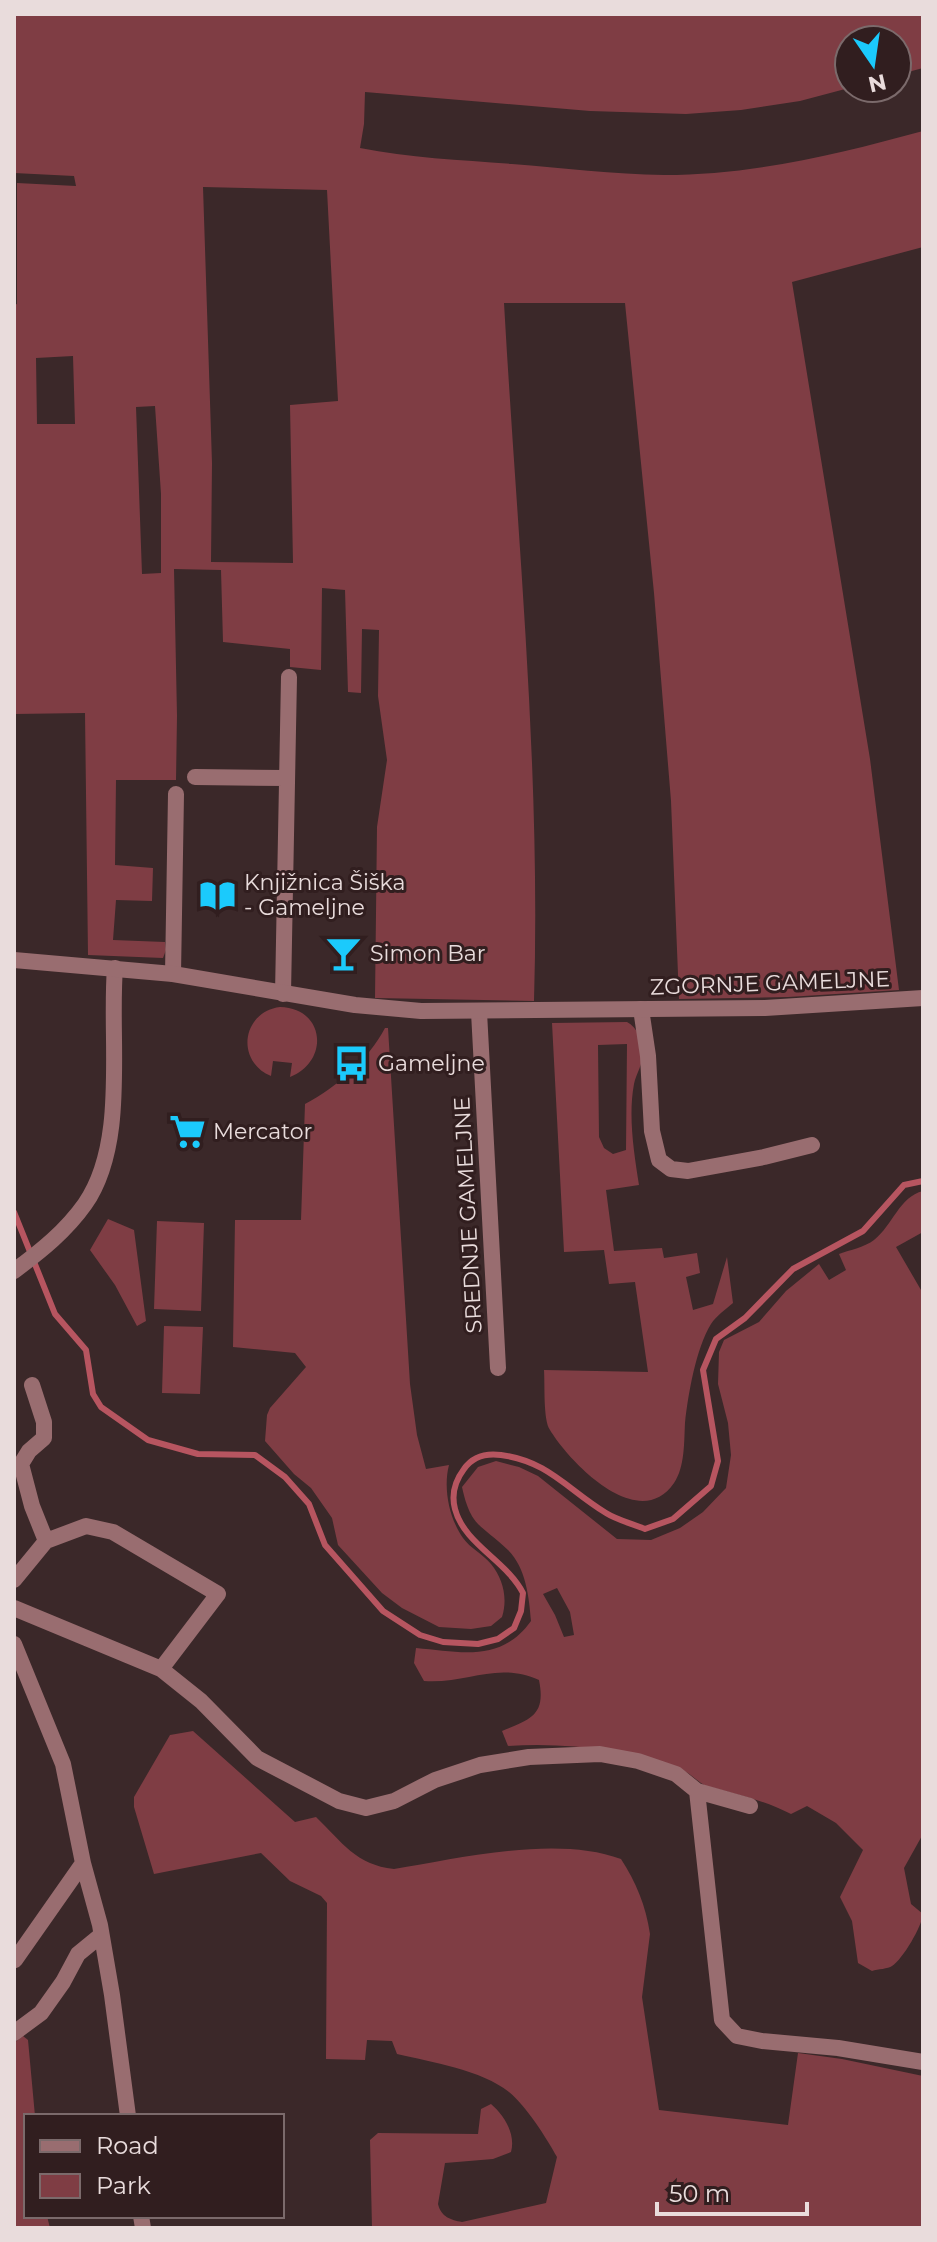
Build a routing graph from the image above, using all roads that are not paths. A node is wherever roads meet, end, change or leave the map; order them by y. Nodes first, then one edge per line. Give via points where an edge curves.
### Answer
1 (289, 677) dead end
2 (195, 777) dead end
3 (285, 778) junction
4 (176, 794) dead end
5 (14, 960) edge
6 (115, 968) junction
7 (173, 974) junction
8 (283, 994) junction
9 (923, 998) edge
10 (641, 1009) junction
11 (479, 1012) junction
12 (812, 1145) dead end
13 (14, 1271) edge
14 (498, 1368) dead end
15 (32, 1385) dead end
16 (46, 1541) junction
17 (14, 1580) edge
18 (14, 1608) edge
19 (14, 1644) edge
20 (161, 1669) junction
21 (697, 1791) junction
22 (750, 1806) dead end
23 (83, 1863) junction
24 (100, 1936) junction
25 (15, 1960) edge
26 (14, 2033) edge
27 (923, 2062) edge
28 (128, 2114) edge

1 - 3 street
2 - 3 street
3 - 8 street
4 - 7 street
5 - 6 street
6 - 7 street
6 - 13 street via 113,1090 101,1172 65,1230
7 - 8 street
8 - 11 street via 390,1009
9 - 10 street, ZGORNJE GAMELJNE
10 - 11 street
10 - 12 street, ZGORNJE GAMELJNE via 659,1160 671,1169 688,1171
11 - 14 street, SREDNJE GAMELJNE
15 - 16 street via 44,1438 21,1464
16 - 17 street
16 - 20 street via 86,1526 113,1532 218,1594
18 - 20 street
19 - 23 street via 63,1764
20 - 21 street via 257,1758 339,1801 366,1808 480,1765 529,1757 600,1754 638,1761 676,1774
21 - 22 street
21 - 27 street via 722,2020 737,2036
23 - 24 street
23 - 25 street
24 - 26 street via 78,1954 41,2013
24 - 28 street

